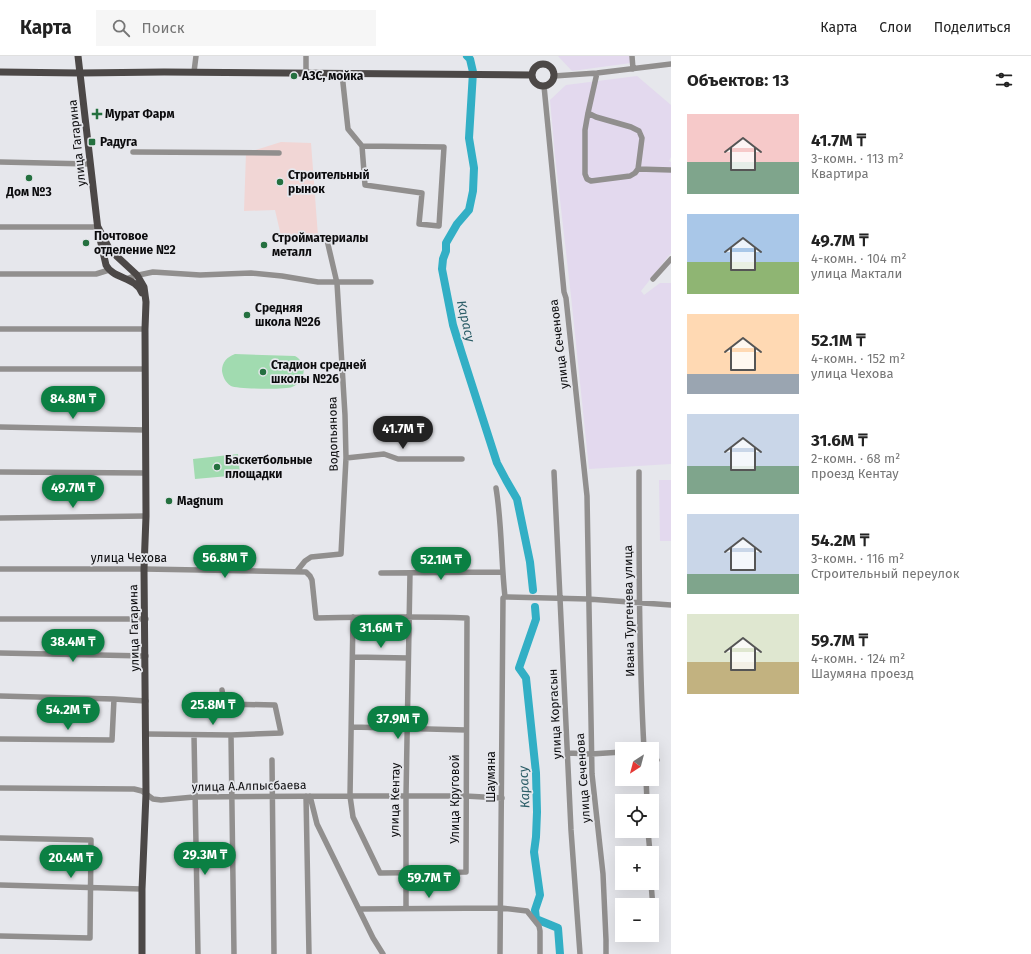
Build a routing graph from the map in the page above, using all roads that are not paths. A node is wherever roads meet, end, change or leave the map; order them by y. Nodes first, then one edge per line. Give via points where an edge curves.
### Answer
1 (78, 56) edge
2 (196, 56) edge
3 (306, 56) edge
4 (632, 56) edge
5 (542, 60) edge
6 (670, 64) edge
7 (633, 69) junction
8 (0, 72) edge
9 (194, 72) junction
10 (306, 73) junction
11 (597, 73) junction
12 (80, 74) junction
13 (342, 74) junction
14 (532, 75) junction
15 (554, 76) junction
16 (544, 86) junction
17 (588, 113) junction
18 (362, 146) junction
19 (133, 152) dead end
20 (279, 153) dead end
21 (0, 162) edge
22 (90, 164) junction
23 (638, 169) junction
24 (671, 170) edge
25 (0, 227) edge
26 (98, 227) junction
27 (327, 240) dead end
28 (107, 252) junction
29 (671, 259) edge
30 (126, 265) junction
31 (109, 270) junction
32 (0, 274) edge
33 (117, 274) junction
34 (137, 275) junction
35 (126, 279) junction
36 (653, 279) dead end
37 (371, 282) dead end
38 (337, 283) junction
39 (146, 302) junction
40 (0, 329) edge
41 (145, 329) junction
42 (0, 369) edge
43 (145, 369) junction
44 (0, 427) edge
45 (146, 430) junction
46 (346, 458) junction
47 (462, 459) dead end
48 (0, 472) edge
49 (554, 472) dead end
50 (638, 472) dead end
51 (146, 473) junction
52 (496, 488) dead end
53 (146, 516) junction
54 (0, 518) edge
55 (0, 569) edge
56 (144, 569) junction
57 (297, 572) junction
58 (502, 572) junction
59 (381, 573) dead end
60 (410, 573) junction
61 (561, 598) junction
62 (504, 599) junction
63 (588, 600) junction
64 (639, 603) junction
65 (671, 605) edge
66 (409, 616) junction
67 (353, 617) junction
68 (0, 619) edge
69 (146, 619) junction
70 (0, 653) edge
71 (146, 656) junction
72 (353, 657) junction
73 (408, 658) junction
74 (222, 690) dead end
75 (0, 696) edge
76 (114, 699) junction
77 (146, 701) junction
78 (352, 727) junction
79 (407, 729) junction
80 (466, 730) junction
81 (146, 734) junction
82 (194, 735) junction
83 (231, 735) junction
84 (0, 739) edge
85 (644, 742) edge
86 (615, 752) edge
87 (568, 753) junction
88 (591, 754) junction
89 (272, 760) dead end
90 (0, 788) edge
91 (146, 794) junction
92 (308, 796) junction
93 (350, 796) junction
94 (406, 796) junction
95 (466, 796) junction
96 (194, 798) junction
97 (232, 798) junction
98 (271, 798) junction
99 (502, 798) junction
100 (0, 838) edge
101 (405, 873) junction
102 (0, 885) edge
103 (90, 888) junction
104 (142, 889) junction
105 (406, 908) junction
106 (500, 908) junction
107 (358, 909) junction
108 (0, 936) edge
109 (142, 954) edge
110 (198, 954) edge
111 (234, 954) edge
112 (274, 954) edge
113 (309, 954) edge
114 (383, 954) edge
115 (500, 954) edge
116 (540, 954) edge
117 (580, 954) edge
118 (606, 954) edge

1 - 12 main road, улица Гагарина
2 - 9 street
3 - 10 street
4 - 7 street
5 - 14 main road via 534,67
5 - 15 main road via 550,66
6 - 7 street
7 - 11 street
8 - 12 main road
9 - 10 main road
9 - 12 main road
10 - 13 main road
11 - 15 street
11 - 17 street
12 - 22 main road, улица Гагарина
13 - 14 main road
13 - 18 street via 348,129
14 - 16 main road via 536,83
15 - 16 main road via 550,84
16 - 63 street, улица Сеченова via 587,496
17 - 23 street via 632,126 638,131 642,138
17 - 23 street via 585,130 587,179 591,181 630,176
18 - 18 street via 365,185 422,193 419,224 439,226 444,147
19 - 20 street
21 - 22 street
22 - 26 main road, улица Гагарина
23 - 24 street
25 - 26 street
26 - 28 main road, улица Гагарина
27 - 38 street, Водопьянова
28 - 30 main road, улица Гагарина
28 - 31 main road, улица Гагарина
29 - 36 street
30 - 33 main road
30 - 34 main road, улица Гагарина
31 - 32 street via 96,274
31 - 33 main road
33 - 35 main road
34 - 35 street
34 - 38 street via 154,272 200,275 251,273
34 - 39 main road, улица Гагарина via 144,287
35 - 39 main road via 141,289
37 - 38 street
38 - 46 street, Водопьянова
39 - 41 main road, улица Гагарина
40 - 41 street
41 - 43 main road, улица Гагарина
42 - 43 street
43 - 45 main road, улица Гагарина
44 - 45 street
45 - 51 main road, улица Гагарина
46 - 47 street via 384,454 398,459
46 - 57 street, Водопьянова via 341,554 311,557
48 - 51 street
49 - 61 street, улица Коргасын
50 - 64 street, Ивана Тургенева улица
51 - 53 main road, улица Гагарина
52 - 58 street, Шаумяна
53 - 54 street
53 - 56 main road, улица Гагарина
55 - 56 street, улица Чехова
56 - 57 street, улица Чехова
56 - 69 main road, улица Гагарина
57 - 67 street, улица Чехова via 306,572 312,580 316,618
58 - 60 street
58 - 62 street, Шаумяна
59 - 60 street
60 - 66 street, улица Кентау
61 - 62 street
61 - 63 street
61 - 87 street, улица Коргасын
62 - 99 street, Шаумяна
63 - 64 street
63 - 88 street, улица Сеченова
64 - 65 street
64 - 85 street, Ивана Тургенева улица
66 - 67 street
66 - 73 street, улица Кентау
66 - 80 street, Улица Круговой via 467,618
67 - 72 street, Улица Круговой
68 - 69 street
69 - 71 main road, улица Гагарина
70 - 71 street
71 - 77 main road, улица Гагарина
72 - 73 street
72 - 78 street, Улица Круговой
73 - 79 street, улица Кентау
74 - 83 street via 224,704 275,705 282,733
75 - 76 street
76 - 77 street
76 - 84 street via 112,740
77 - 81 main road, улица Гагарина
78 - 79 street
78 - 93 street, Улица Круговой
79 - 80 street
79 - 94 street, улица Кентау
80 - 95 street, Улица Круговой
81 - 82 street
81 - 91 main road, улица Гагарина
82 - 83 street
82 - 96 street
83 - 97 street
86 - 88 street
87 - 88 street
87 - 117 street, улица Коргасын
88 - 118 street, улица Сеченова via 603,874
89 - 98 street
90 - 91 street, улица А.Алпысбаева via 134,789
91 - 96 street, улица А.Алпысбаева via 153,799 161,800
91 - 104 main road, улица Гагарина
92 - 93 street, улица А.Алпысбаева
92 - 98 street, улица А.Алпысбаева
92 - 107 street via 317,824
92 - 113 street
93 - 94 street, улица А.Алпысбаева
93 - 101 street, Улица Круговой via 353,817 380,873
94 - 95 street, улица А.Алпысбаева
94 - 101 street, улица Кентау
95 - 99 street, улица А.Алпысбаева
95 - 101 street, Улица Круговой via 466,872
96 - 97 street, улица А.Алпысбаева
96 - 110 street
97 - 98 street, улица А.Алпысбаева
97 - 111 street
98 - 112 street
99 - 106 street, Шаумяна
100 - 103 street via 91,840
101 - 105 street, улица Кентау
102 - 103 street
103 - 104 street
103 - 108 street via 90,938
104 - 109 main road, улица Гагарина
105 - 106 street
105 - 107 street
106 - 115 street, Шаумяна
106 - 116 street via 527,911 539,926
107 - 114 street

